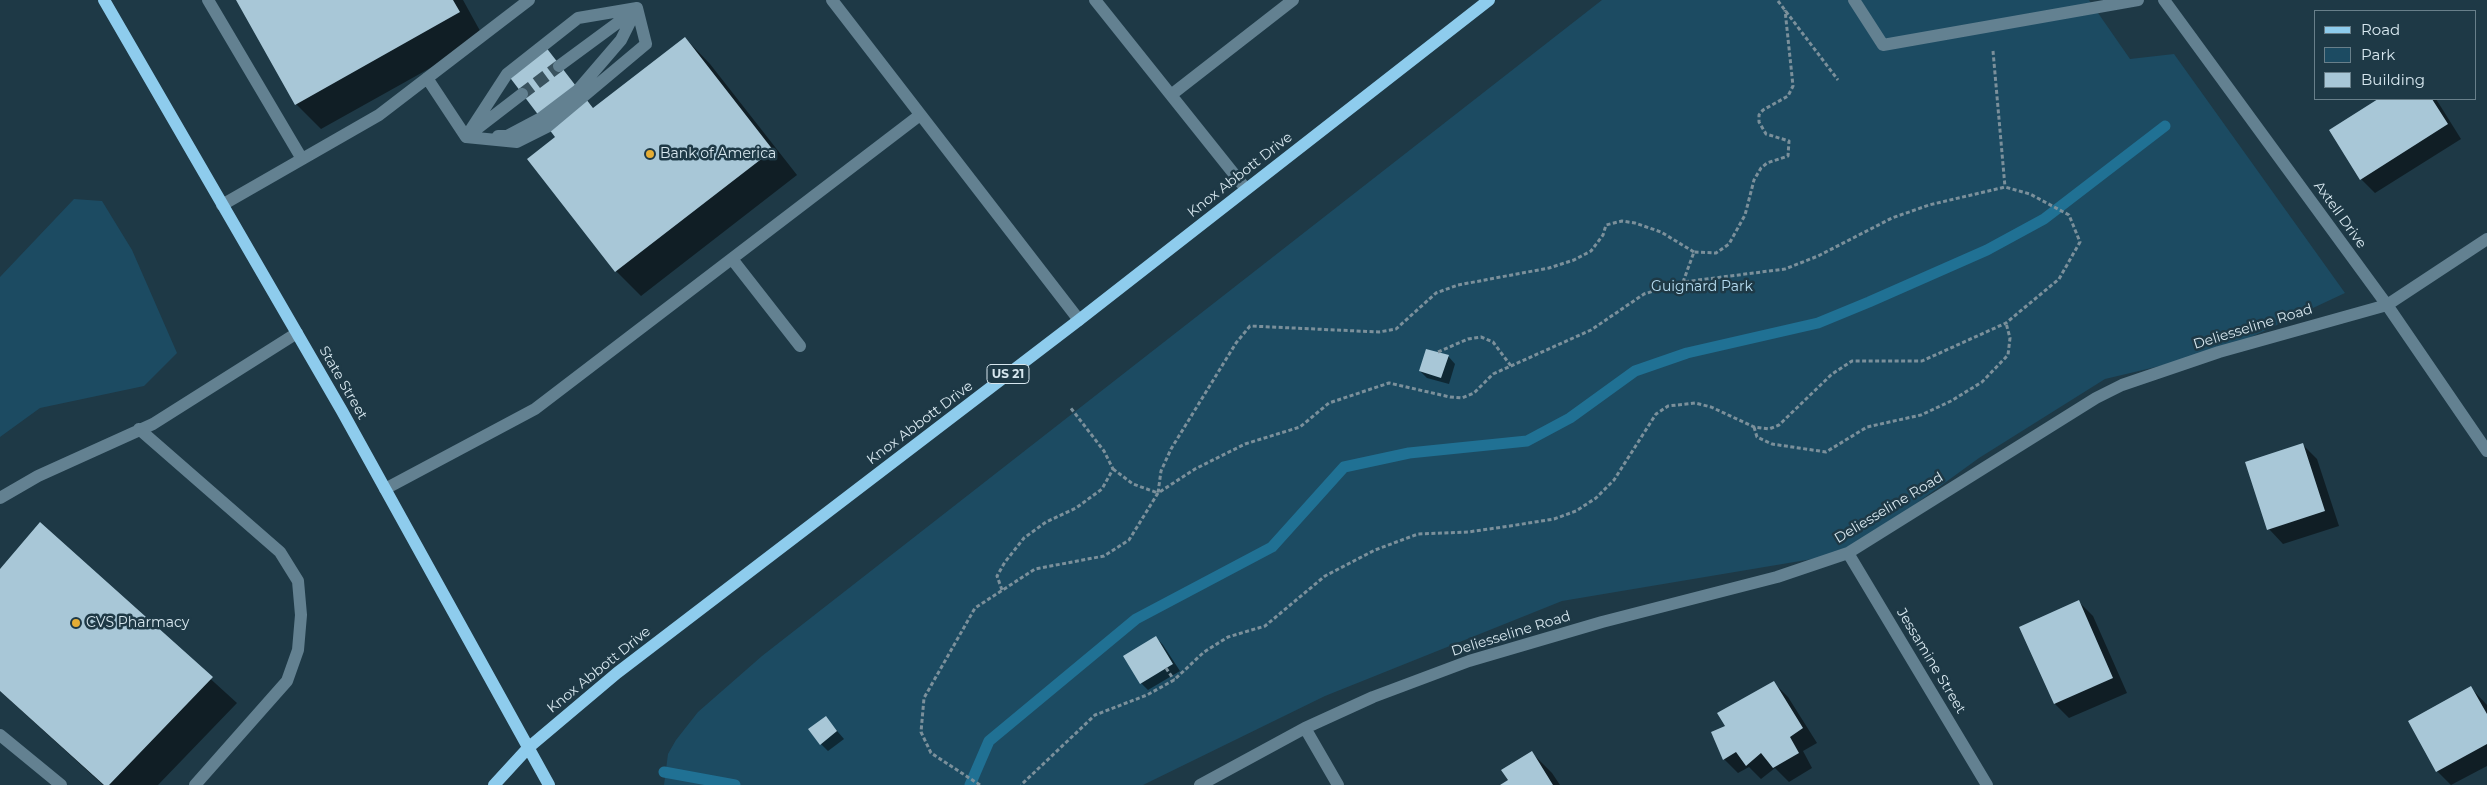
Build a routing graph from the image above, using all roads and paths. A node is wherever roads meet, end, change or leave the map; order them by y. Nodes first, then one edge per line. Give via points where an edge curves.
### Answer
1 (104, 0) edge
2 (208, 0) edge
3 (529, 0) edge
4 (832, 0) edge
5 (1095, 0) edge
6 (1293, 0) edge
7 (1489, 0) edge
8 (1854, 0) edge
9 (2138, 0) edge
10 (2164, 0) edge
11 (1778, 1) edge
12 (637, 8) junction
13 (1785, 10) junction
14 (1990, 26) junction
15 (559, 66) tunnel mouth
16 (426, 78) junction
17 (1838, 80) dead end
18 (522, 94) tunnel mouth
19 (1170, 95) junction
20 (920, 115) junction
21 (466, 137) junction
22 (302, 159) junction
23 (2005, 187) junction
24 (1246, 189) junction
25 (222, 205) junction
26 (2487, 239) edge
27 (1694, 252) junction
28 (732, 259) junction
29 (1683, 282) junction
30 (2387, 305) junction
31 (1079, 320) junction
32 (2006, 323) junction
33 (297, 334) junction
34 (800, 346) dead end
35 (1438, 352) dead end
36 (1510, 366) junction
37 (1070, 406) dead end
38 (1754, 427) junction
39 (140, 429) junction
40 (2487, 451) edge
41 (1113, 469) junction
42 (385, 489) junction
43 (1158, 493) junction
44 (0, 498) edge
45 (1848, 553) junction
46 (1002, 590) junction
47 (1166, 668) dead end
48 (1174, 680) junction
49 (1305, 728) junction
50 (0, 735) edge
51 (528, 748) junction
52 (61, 785) edge
53 (195, 785) edge
54 (494, 785) edge
55 (549, 785) edge
56 (980, 785) edge
57 (1021, 785) edge
58 (1200, 785) edge
59 (1338, 785) edge
60 (1987, 785) edge

1 - 25 main road, State Street
2 - 22 street
3 - 16 street
4 - 20 street
5 - 19 street
6 - 19 street
7 - 24 main road, Knox Abbott Drive / US 21
8 - 14 street via 1883,45
9 - 14 street
10 - 30 street, Axtell Drive
11 - 13 path
12 - 15 street
12 - 21 street via 578,18 506,74
12 - 21 street via 621,40 578,90 540,118 507,136
12 - 21 street via 646,44 547,127 517,142
13 - 17 path
13 - 27 path via 1793,86 1788,96 1763,110 1759,122 1766,134 1789,140 1788,156 1766,163 1758,173 1745,216 1724,250 1710,254
14 - 23 path
16 - 21 street
16 - 22 street via 379,115
18 - 21 street
19 - 24 street
20 - 28 street
20 - 31 street
22 - 25 street
23 - 29 path via 1929,205 1892,218 1786,269
23 - 32 path via 2030,194 2070,215 2080,242 2059,279
24 - 31 main road, Knox Abbott Drive / US 21
25 - 33 main road, State Street
26 - 30 street, Deliesseline Road
27 - 29 path
27 - 43 path via 1661,232 1622,221 1606,225 1591,252 1574,260 1549,268 1458,285 1436,293 1396,329 1379,332 1250,326 1236,343 1171,449 1161,471
28 - 34 street
28 - 42 street via 535,409
29 - 36 path via 1644,294 1591,330
30 - 40 street, Axtell Drive
30 - 45 street, Deliesseline Road via 2220,352 2122,385
31 - 51 main road, Knox Abbott Drive / US 21 via 617,673
32 - 38 path via 1922,361 1852,361 1832,374 1779,425 1769,429
32 - 38 path via 2010,338 2008,355 1982,382 1951,402 1922,415 1868,427 1826,452 1772,444 1757,436
33 - 39 street
33 - 42 main road, State Street
35 - 36 path via 1481,337 1493,342
36 - 43 path via 1493,374 1474,393 1462,398 1389,383 1328,403 1300,427 1245,444 1195,469
37 - 41 path via 1104,451
38 - 48 path via 1695,403 1668,406 1656,414 1614,480 1596,498 1576,511 1554,519 1510,526 1418,534 1375,550 1325,576 1265,626 1228,637 1204,652
39 - 44 street via 38,476
39 - 53 street via 280,552 298,582 301,615 298,650 286,681
41 - 43 path via 1132,484
41 - 46 path via 1102,489 1024,538 997,576
42 - 51 main road, State Street
43 - 46 path via 1129,540 1104,556 1035,569
45 - 49 street, Deliesseline Road via 1776,577 1602,622 1469,661 1373,697
45 - 60 street, Jessamine Street
46 - 56 path via 975,608 924,698 921,732 931,753
47 - 48 path
48 - 57 path via 1095,716
49 - 58 street, Deliesseline Road
49 - 59 street
50 - 52 street
51 - 54 main road, Knox Abbott Drive / US 21
51 - 55 main road, State Street

